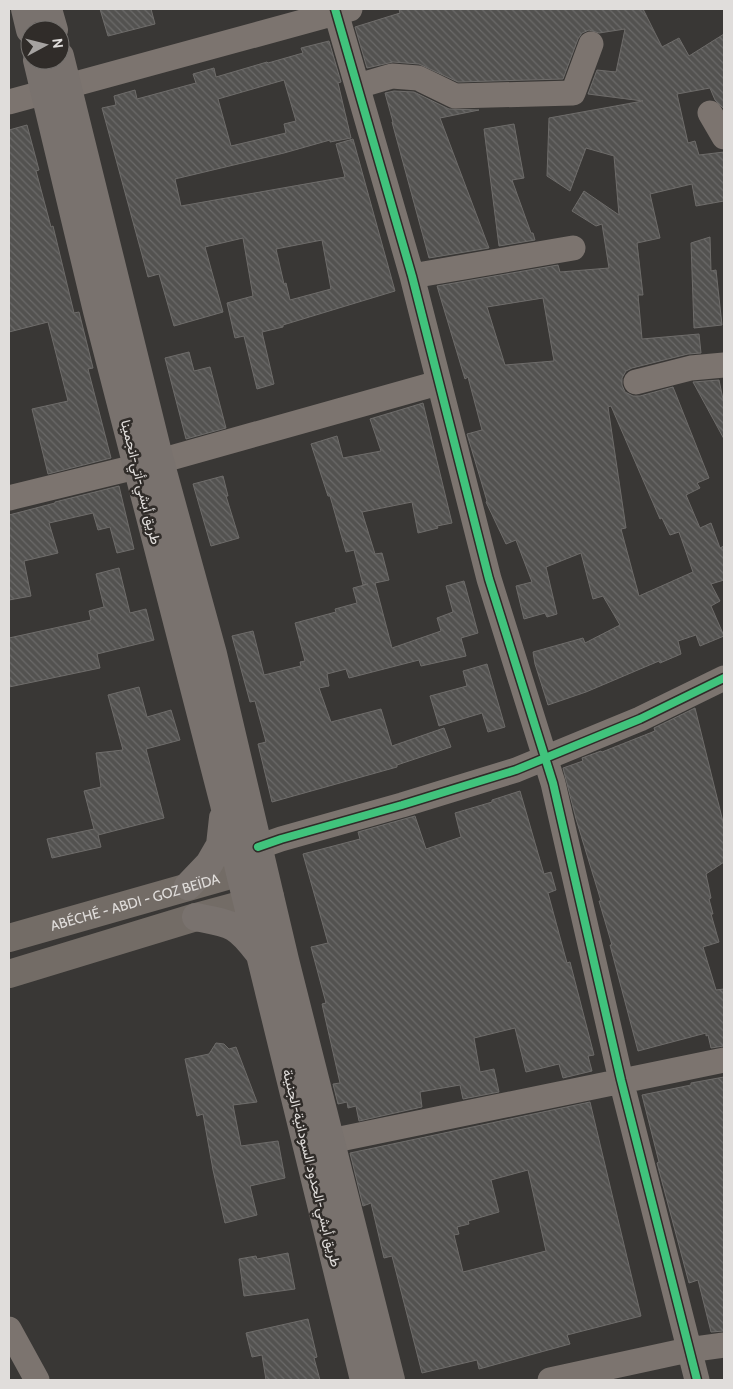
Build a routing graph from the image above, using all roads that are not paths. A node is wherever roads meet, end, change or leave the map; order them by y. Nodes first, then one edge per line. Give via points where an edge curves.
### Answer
1 (340, 10) edge
2 (591, 44) dead end
3 (44, 70) edge
4 (58, 70) edge
5 (358, 86) junction
6 (56, 89) junction
7 (9, 102) edge
8 (710, 113) dead end
9 (724, 137) edge
10 (573, 248) dead end
11 (412, 276) junction
12 (724, 365) edge
13 (636, 382) dead end
14 (438, 383) junction
15 (149, 463) junction
16 (9, 498) edge
17 (724, 678) edge
18 (546, 759) junction
19 (224, 804) junction
20 (253, 862) junction
21 (188, 886) junction
22 (259, 900) junction
23 (196, 917) junction
24 (9, 938) edge
25 (261, 956) junction
26 (9, 974) edge
27 (724, 1060) edge
28 (621, 1080) junction
29 (318, 1144) junction
30 (9, 1329) edge
31 (724, 1345) edge
32 (688, 1350) junction
33 (37, 1380) edge
34 (364, 1380) edge
35 (391, 1380) edge
36 (550, 1380) edge
37 (697, 1380) edge

1 - 5 street
1 - 6 street
2 - 5 street via 573,93 455,96 418,78 392,76
3 - 6 highway
4 - 6 highway
5 - 11 street
6 - 7 street
6 - 15 highway
8 - 9 street
10 - 11 street
11 - 14 street
12 - 13 street via 691,368
14 - 15 street
14 - 18 street via 489,579
15 - 16 street
15 - 19 highway, طريق أبشي-أتي-انجمينا
15 - 20 highway via 213,654
17 - 18 street via 640,719
18 - 20 street via 402,805 330,824
18 - 28 street
19 - 20 highway, طريق أبشي-أتي-انجمينا
19 - 21 highway via 220,845 209,864
20 - 21 main road, ABÉCHÉ - ABDI - GOZ BEÏDA
20 - 22 highway
21 - 24 main road, ABÉCHÉ - ABDI - GOZ BEÏDA
22 - 23 main road
22 - 25 highway, طريق أبشي-الحدود السودانية-الجنينة
22 - 29 highway
23 - 25 highway via 228,923 240,930
23 - 26 main road
25 - 29 highway, طريق أبشي-الحدود السودانية-الجنينة
27 - 28 street
28 - 29 street
28 - 32 street
29 - 34 highway, طريق أبشي-الحدود السودانية-الجنينة
29 - 35 highway
30 - 33 street
31 - 32 street
32 - 36 street
32 - 37 street

